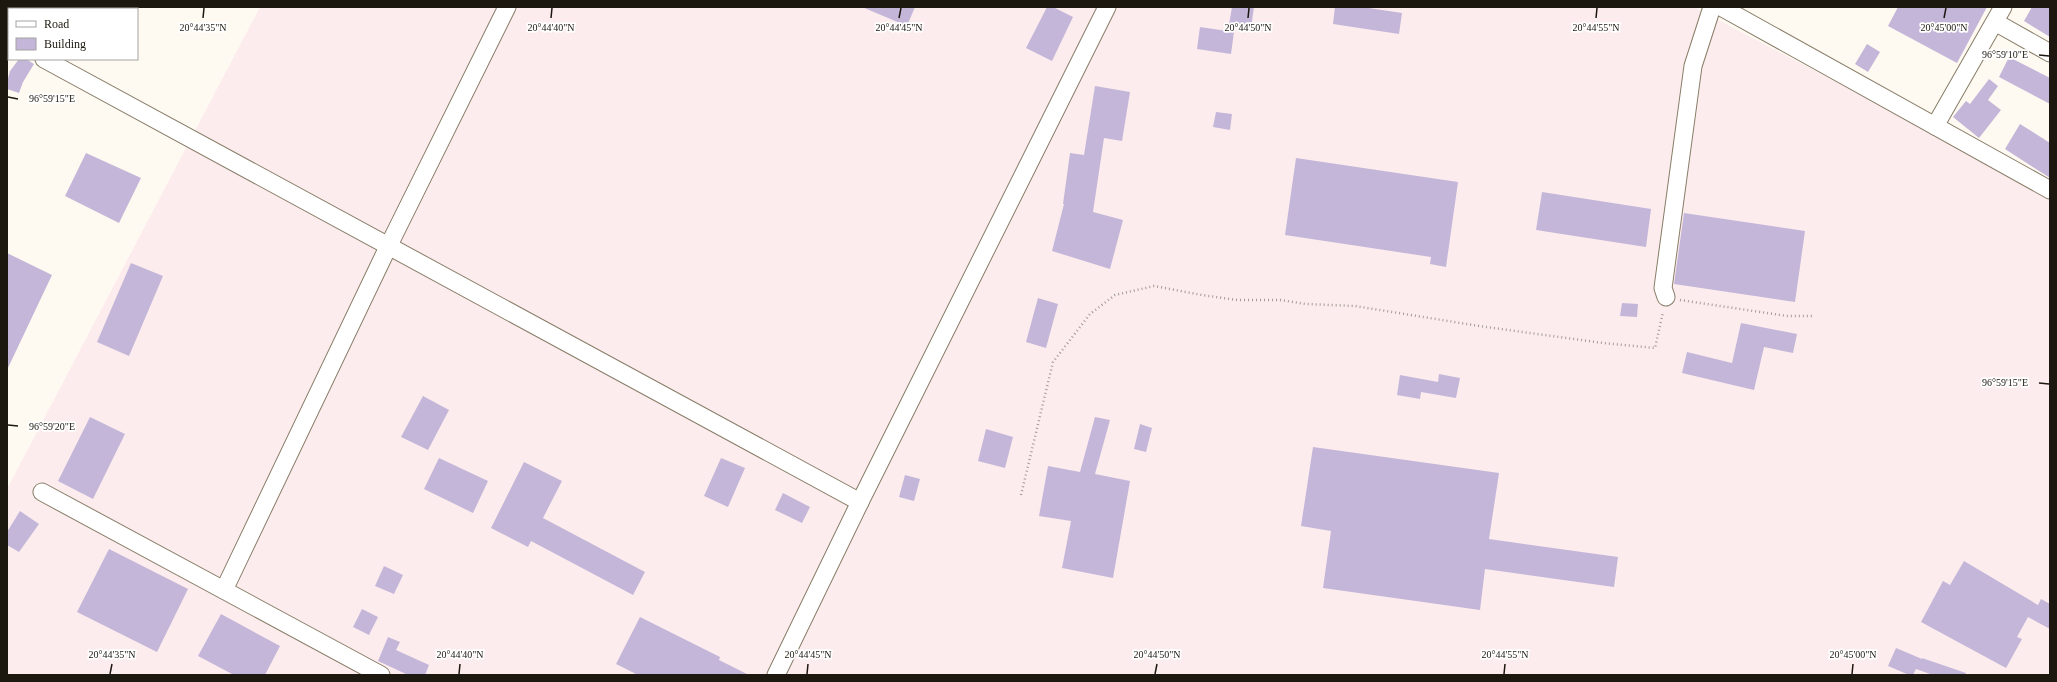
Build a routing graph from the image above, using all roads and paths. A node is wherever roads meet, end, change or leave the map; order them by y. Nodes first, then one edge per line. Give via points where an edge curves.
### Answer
1 (507, 7) edge
2 (1107, 7) edge
3 (1712, 7) edge
4 (1720, 7) edge
5 (2003, 7) edge
6 (1743, 12) edge
7 (1995, 22) junction
8 (2050, 53) edge
9 (46, 60) edge
10 (1935, 126) junction
11 (2050, 190) edge
12 (388, 247) junction
13 (1666, 297) junction
14 (1814, 316) dead end
15 (42, 492) dead end
16 (1021, 495) dead end
17 (860, 502) junction
18 (224, 590) junction
19 (381, 675) edge
20 (776, 675) edge

1 - 12 street
2 - 17 street
3 - 13 street via 1693,66 1663,288
4 - 6 street
5 - 7 street
6 - 10 street
7 - 8 street
7 - 10 street
9 - 12 street
10 - 11 street
12 - 17 street
12 - 18 street
13 - 14 path via 1787,316
13 - 16 path via 1655,348 1478,326 1355,306 1280,300 1237,300 1154,286 1115,295 1090,314 1053,362
15 - 18 street
17 - 20 street
18 - 19 street

